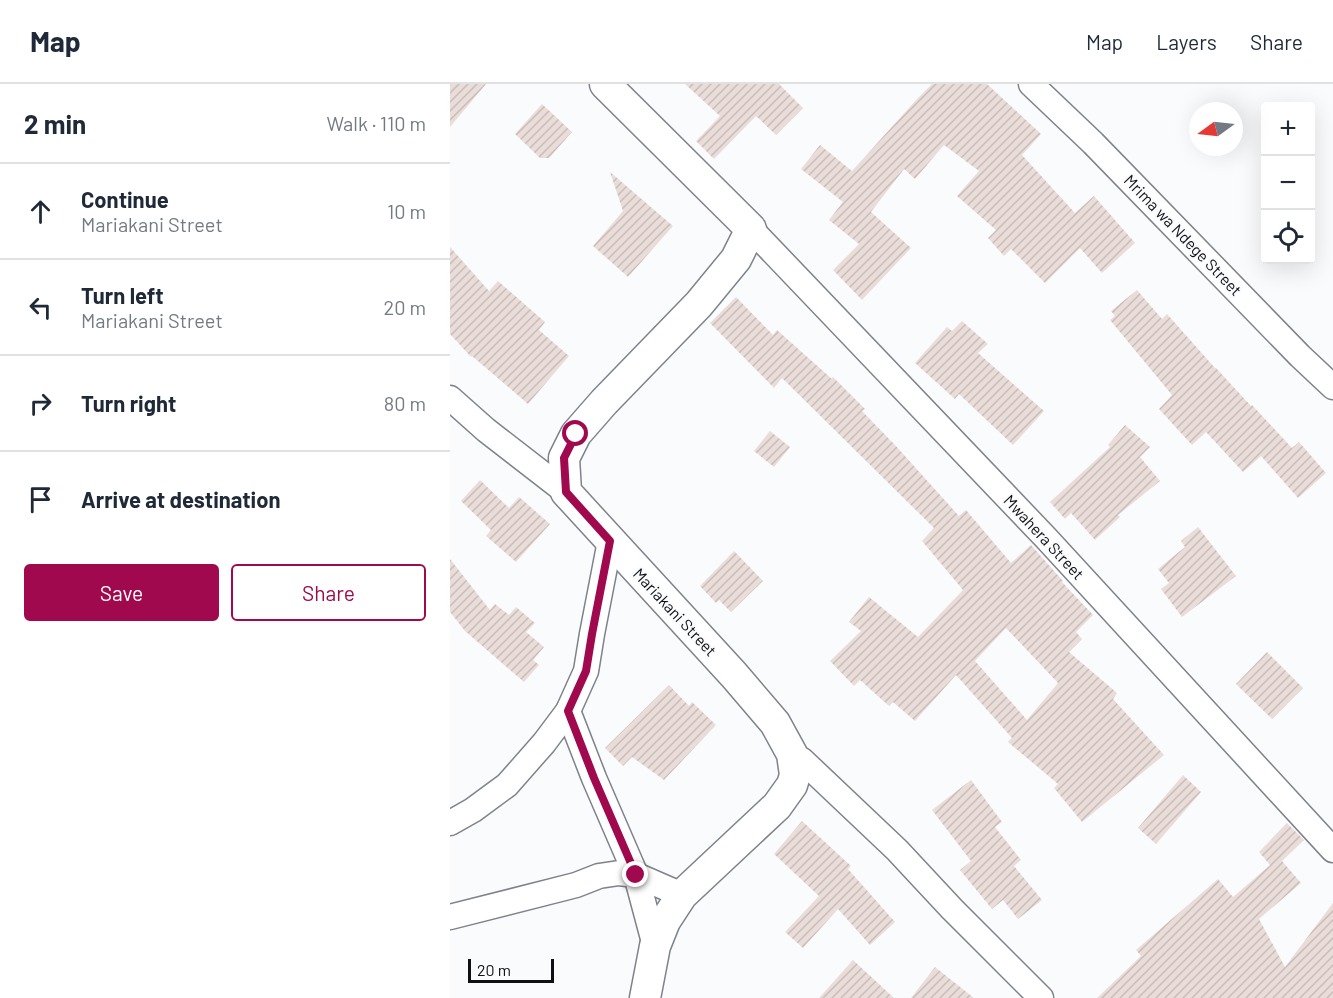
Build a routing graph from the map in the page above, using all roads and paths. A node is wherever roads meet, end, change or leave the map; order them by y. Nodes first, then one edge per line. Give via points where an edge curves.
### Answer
1 (605, 84) edge
2 (1031, 84) edge
3 (751, 229) junction
4 (1333, 387) edge
5 (450, 398) edge
6 (566, 492) junction
7 (610, 541) junction
8 (568, 711) junction
9 (792, 754) junction
10 (450, 823) edge
11 (1333, 850) edge
12 (636, 875) junction
13 (682, 895) junction
14 (450, 916) edge
15 (655, 946) junction
16 (645, 998) edge
17 (1041, 998) edge

1 - 3 street
2 - 4 street, Mrima wa Ndege Street
3 - 6 street via 736,259 699,304 576,434 564,458
3 - 11 street, Mwahera Street via 1038,529
5 - 6 street
6 - 7 street, Mariakani Street
7 - 8 street via 586,671
7 - 9 street, Mariakani Street via 734,675 775,723
8 - 10 street via 507,785
8 - 12 street
9 - 13 street, Mariakani Street via 795,775 777,806
9 - 17 street via 897,850
12 - 13 street
12 - 14 street via 599,876
12 - 15 street
13 - 15 street, Mariakani Street
15 - 16 street, Mariakani Street

